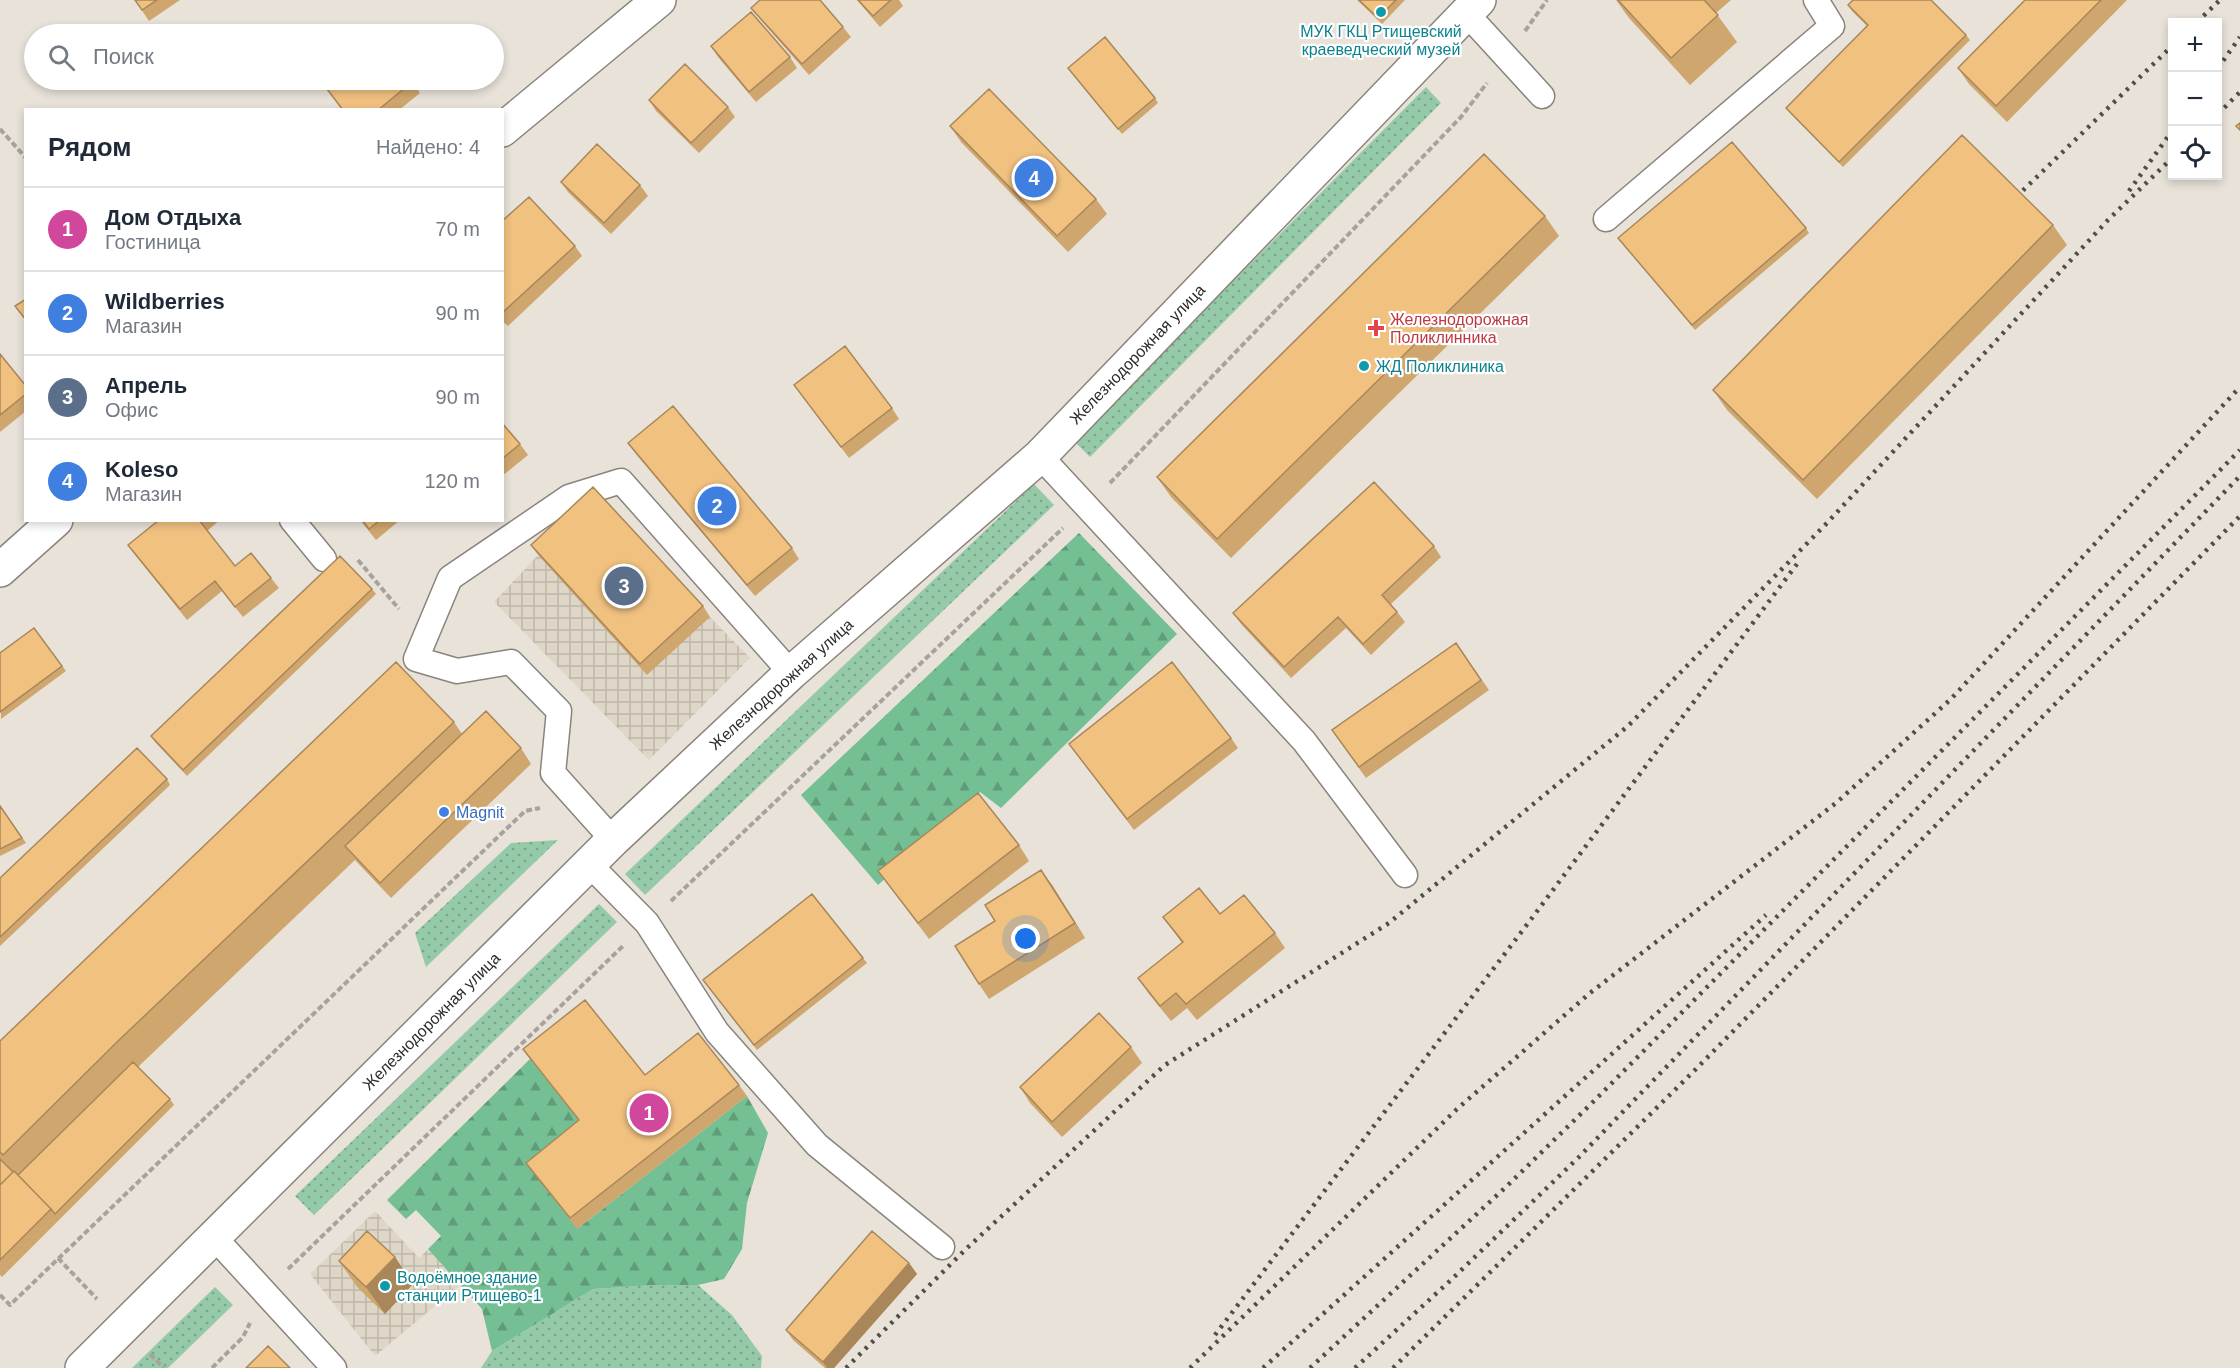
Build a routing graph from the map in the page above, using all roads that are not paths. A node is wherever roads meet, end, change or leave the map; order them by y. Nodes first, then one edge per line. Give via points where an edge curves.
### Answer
1 (659, 0) edge
2 (1816, 0) edge
3 (1472, 7) edge
4 (1542, 96) dead end
5 (504, 128) edge
6 (1606, 219) dead end
7 (1040, 456) junction
8 (54, 522) edge
9 (294, 522) edge
10 (324, 559) dead end
11 (0, 570) edge
12 (791, 673) junction
13 (613, 840) junction
14 (589, 864) junction
15 (1405, 875) dead end
16 (214, 1237) junction
17 (942, 1247) dead end
18 (82, 1368) edge
19 (334, 1368) edge

1 - 5 street
2 - 6 lane via 1832,26
3 - 4 lane via 1506,56
3 - 7 street, Железнодорожная улица
7 - 12 street, Железнодорожная улица
7 - 15 lane via 1305,741
8 - 11 street
9 - 10 lane
12 - 13 street, Железнодорожная улица
12 - 13 lane via 621,481 569,497 450,578 407,667 457,671 511,662 559,711 553,773
13 - 14 street, Железнодорожная улица
14 - 16 street, Железнодорожная улица
14 - 17 lane via 647,923 717,1032 817,1145
16 - 18 street, Железнодорожная улица
16 - 19 lane

